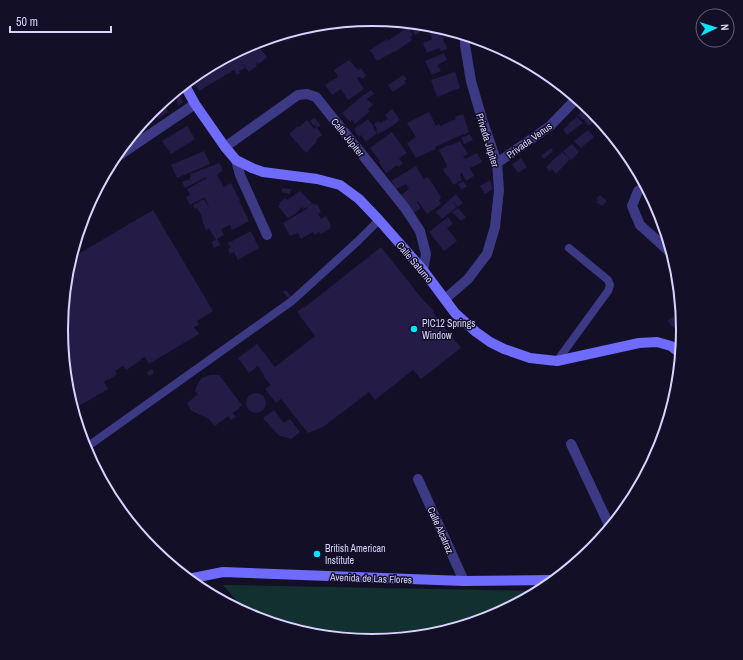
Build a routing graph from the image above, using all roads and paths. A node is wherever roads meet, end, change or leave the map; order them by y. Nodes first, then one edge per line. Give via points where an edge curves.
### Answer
1 (465, 41) edge
2 (187, 89) edge
3 (573, 102) edge
4 (195, 104) junction
5 (225, 147) junction
6 (126, 150) edge
7 (236, 160) junction
8 (497, 163) junction
9 (640, 189) edge
10 (379, 220) junction
11 (267, 235) dead end
12 (663, 245) edge
13 (569, 248) dead end
14 (423, 270) junction
15 (445, 299) junction
16 (675, 349) edge
17 (557, 361) junction
18 (90, 444) edge
19 (571, 444) dead end
20 (418, 479) dead end
21 (607, 521) edge
22 (196, 578) edge
23 (544, 580) edge
24 (464, 581) junction

1 - 8 street, Privada Júpiter via 482,120
2 - 4 main road, Calle Saturno
3 - 8 street, Privada Venus via 550,126
4 - 5 main road, Calle Saturno
4 - 6 street
5 - 7 main road, Calle Saturno
5 - 14 street, Calle Júpiter via 298,95 316,97 405,208 420,231 426,254
7 - 10 main road, Calle Saturno via 263,172 317,179 340,185 359,199
7 - 11 street via 240,175
8 - 15 street, Privada Júpiter via 498,208 487,254 468,279
9 - 12 street via 632,206 640,225
10 - 14 main road, Calle Saturno
10 - 18 lane via 292,301
13 - 17 lane via 608,280 610,285
14 - 15 main road, Calle Saturno
15 - 17 main road, Calle Saturno via 455,313 490,342 530,358
16 - 17 main road, Calle Saturno via 657,342 640,343
19 - 21 street
20 - 24 street, Calle Alcatraz
22 - 24 main road, Avenida de Las Flores via 223,572
23 - 24 main road, Avenida de Las Flores

